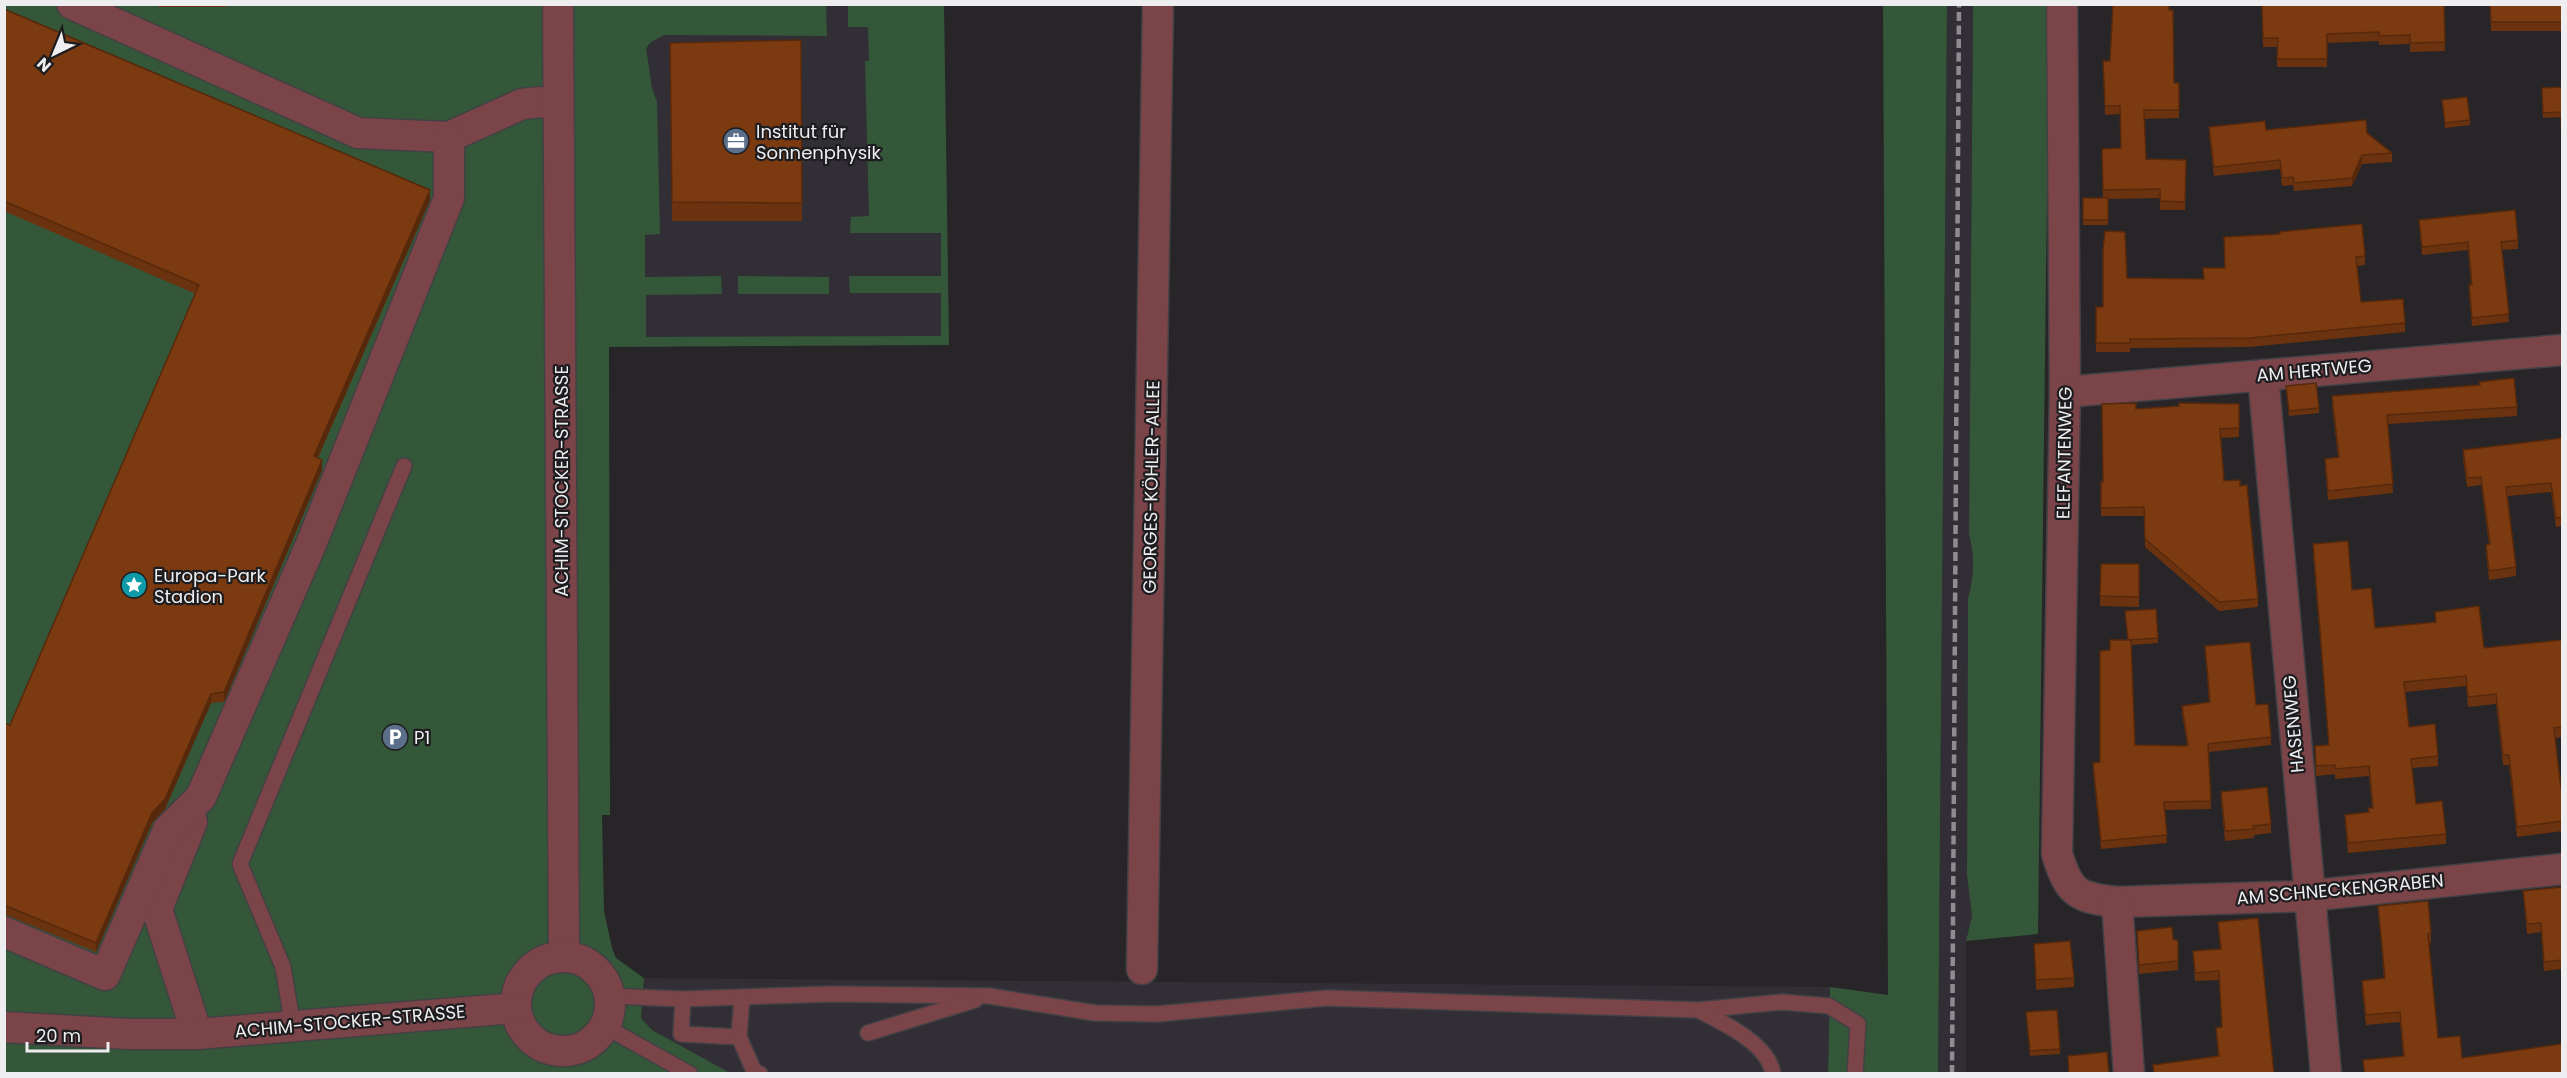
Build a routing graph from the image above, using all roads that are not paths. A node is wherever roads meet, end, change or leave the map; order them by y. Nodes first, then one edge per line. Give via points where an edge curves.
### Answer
1 (72, 4) edge
2 (558, 4) edge
3 (1158, 4) edge
4 (2062, 4) edge
5 (558, 105) junction
6 (449, 137) junction
7 (2562, 350) edge
8 (2263, 375) junction
9 (2065, 392) junction
10 (404, 466) dead end
11 (201, 797) junction
12 (2562, 869) edge
13 (2080, 894) joint
14 (2308, 896) junction
15 (2117, 902) junction
16 (4, 932) edge
17 (564, 957) junction
18 (1142, 969) dead end
19 (609, 996) junction
20 (989, 996) junction
21 (742, 997) junction
22 (683, 999) junction
23 (516, 1008) junction
24 (1698, 1010) junction
25 (604, 1026) junction
26 (4, 1027) edge
27 (293, 1028) junction
28 (868, 1033) dead end
29 (197, 1034) junction
30 (739, 1037) junction
31 (690, 1074) edge
32 (760, 1074) edge
33 (1773, 1074) edge
34 (1855, 1074) edge
35 (2128, 1074) edge
36 (2326, 1074) edge

1 - 6 street via 358,133
2 - 5 street, ACHIM-STOCKER-STRASSE
3 - 18 street, GEORGES-KÖHLER-ALLEE
4 - 9 street, ELEFANTENWEG
5 - 6 street via 522,104
5 - 17 street, ACHIM-STOCKER-STRASSE
6 - 11 street via 448,198 323,541 270,661
7 - 8 street, AM HERTWEG
8 - 9 street, AM HERTWEG
8 - 14 street, HASENWEG
9 - 13 street, ELEFANTENWEG via 2057,854 2066,881
10 - 27 lane via 240,864 283,968
11 - 16 street via 168,830 110,985
11 - 29 street via 157,909
12 - 14 street, AM SCHNECKENGRABEN
13 - 15 street, AM SCHNECKENGRABEN
14 - 15 street, AM SCHNECKENGRABEN
14 - 36 street, HASENWEG
15 - 35 street
17 - 19 street via 575,958 594,969
17 - 23 street via 545,960 529,971 519,988
19 - 22 lane
19 - 25 street
20 - 21 lane
20 - 24 lane via 1095,1013 1157,1014 1327,998
20 - 28 lane
21 - 22 lane
21 - 30 lane
22 - 30 lane via 681,1034
23 - 25 street via 528,1035 553,1050 583,1046
23 - 27 street, ACHIM-STOCKER-STRASSE
24 - 33 lane via 1744,1035 1772,1066
24 - 34 lane via 1782,1002 1829,1006 1858,1024
25 - 31 lane
26 - 29 street, ACHIM-STOCKER-STRASSE
27 - 29 street, ACHIM-STOCKER-STRASSE
30 - 32 lane via 754,1071

